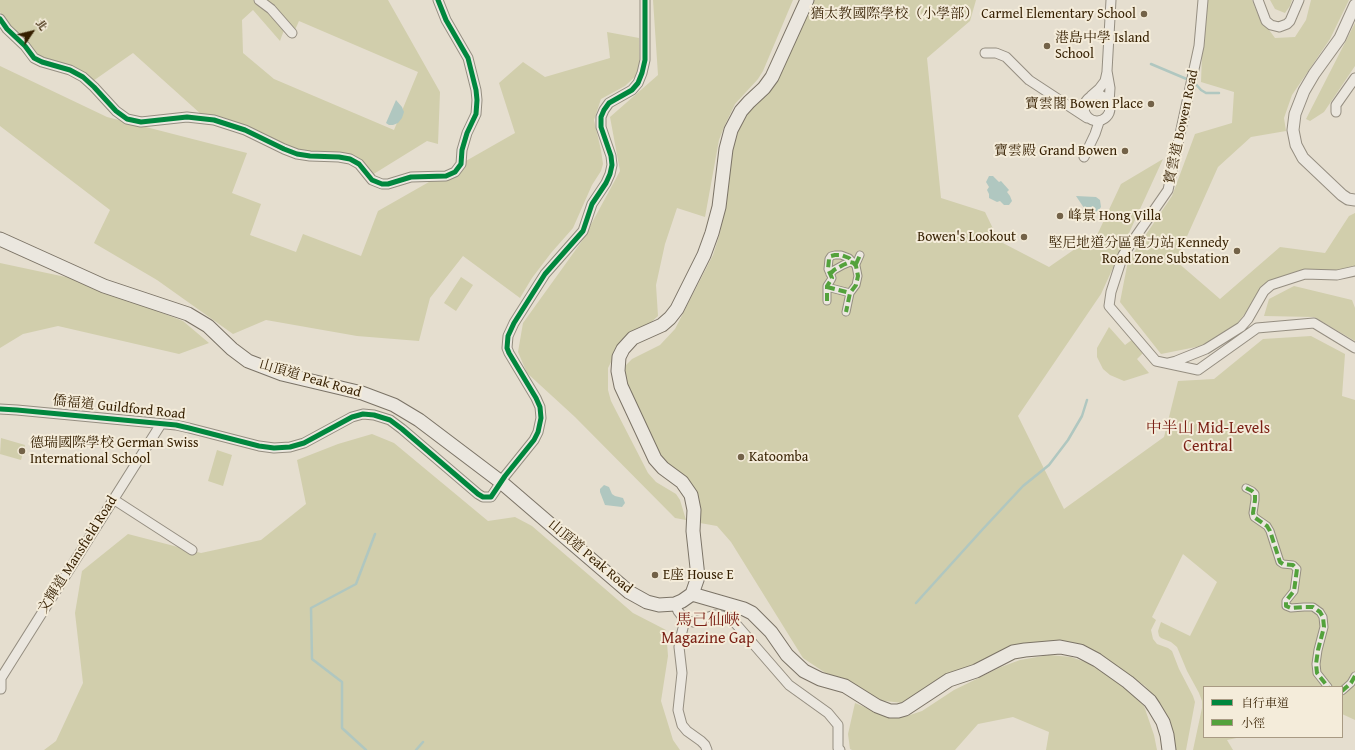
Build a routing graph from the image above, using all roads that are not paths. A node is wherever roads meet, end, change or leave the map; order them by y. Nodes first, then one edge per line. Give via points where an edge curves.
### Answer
1 (259, 0) edge
2 (438, 0) edge
3 (645, 0) edge
4 (807, 0) edge
5 (1111, 0) edge
6 (1203, 0) edge
7 (1258, 0) edge
8 (1299, 0) edge
9 (1355, 5) edge
10 (0, 19) edge
11 (292, 33) dead end
12 (985, 53) dead end
13 (1107, 70) junction
14 (1355, 78) edge
15 (1058, 99) junction
16 (1088, 99) junction
17 (1109, 102) junction
18 (1336, 112) dead end
19 (1087, 118) junction
20 (1099, 122) junction
21 (1084, 157) dead end
22 (1355, 200) edge
23 (0, 239) edge
24 (860, 255) dead end
25 (855, 263) junction
26 (1355, 271) edge
27 (830, 274) junction
28 (827, 287) junction
29 (850, 293) junction
30 (827, 301) dead end
31 (846, 312) dead end
32 (1355, 348) edge
33 (1164, 363) junction
34 (0, 409) edge
35 (161, 424) junction
36 (501, 482) junction
37 (1246, 488) dead end
38 (114, 500) junction
39 (192, 550) dead end
40 (697, 564) junction
41 (692, 594) junction
42 (720, 602) junction
43 (675, 604) junction
44 (685, 620) junction
45 (1355, 676) edge
46 (1327, 686) edge
47 (1, 689) edge
48 (1343, 689) edge
49 (707, 750) edge
50 (840, 750) edge
51 (1169, 750) edge

1 - 11 street via 271,9
2 - 10 street via 446,20 468,58 476,90 476,114 462,147 459,167 453,174 443,177 411,177 388,184 372,180 359,164 350,159 297,154 245,130 214,120 187,117 137,122 127,119 83,77 34,58
3 - 36 street via 645,60 642,74 632,90 609,103 601,117 601,127 611,156 610,174 592,204 583,231 545,274 508,336 509,353 536,398 541,418 534,440
4 - 40 main road via 772,77 741,111 732,130 726,149 719,207 712,233 677,310 662,325 634,338 625,346 619,357 621,386 655,459 682,482 691,495
5 - 13 street
6 - 33 street, 寶雲道 Bowen Road via 1199,46 1168,190 1123,255 1111,292 1110,306 1153,358
7 - 8 street via 1266,21 1279,27 1290,21
9 - 22 street via 1340,38 1304,91 1295,114 1294,130 1296,145 1303,158 1342,195
12 - 15 street via 996,53 1006,57 1029,80
13 - 16 street via 1105,80
13 - 17 street
14 - 18 street via 1336,105
15 - 16 street via 1071,104
15 - 19 street
16 - 17 street via 1100,95
16 - 19 street via 1084,110
17 - 20 street via 1109,115
19 - 20 street
20 - 21 street
23 - 36 main road, 山頂道 Peak Road via 104,286 188,314 208,326 248,361 282,374 362,393 394,406 419,420
24 - 25 street
25 - 27 street via 843,265
25 - 27 street via 849,258 831,256 828,269
25 - 29 street via 858,276 856,285
26 - 33 street via 1337,275 1305,274 1271,285 1264,291 1248,319 1238,330 1206,349
27 - 28 street via 831,280
28 - 29 street
28 - 30 street
29 - 31 street
32 - 33 street, 寶雲道 Bowen Road via 1314,323 1257,328 1198,370
34 - 35 street, 僑福道 Guildford Road
35 - 36 street, 僑福道 Guildford Road via 189,428 259,446 282,447 297,445 311,439 352,417 374,415 396,424 483,497 491,497
35 - 38 street, 文輝道 Mansfield Road
36 - 43 main road, 山頂道 Peak Road via 629,592 647,602 659,605
37 - 46 street via 1255,494 1254,515 1270,531 1280,562 1297,569 1294,591 1286,601 1286,606 1313,608 1319,610 1323,616 1324,627 1316,664 1317,673
38 - 39 street
38 - 47 street, 文輝道 Mansfield Road via 2,678
40 - 41 main road via 698,577
40 - 42 main road via 708,591
41 - 42 main road
41 - 43 main road
42 - 51 main road via 752,613 771,632 787,656 804,671 820,679 845,686 890,711 905,709 949,680 976,671 1013,652 1060,647 1080,651 1128,682 1150,701 1162,722
43 - 44 street
44 - 49 street via 679,647 682,677 678,710 682,725 701,741
44 - 50 street via 693,622 715,615 730,619 736,624 789,685 828,713 838,725
45 - 48 street

